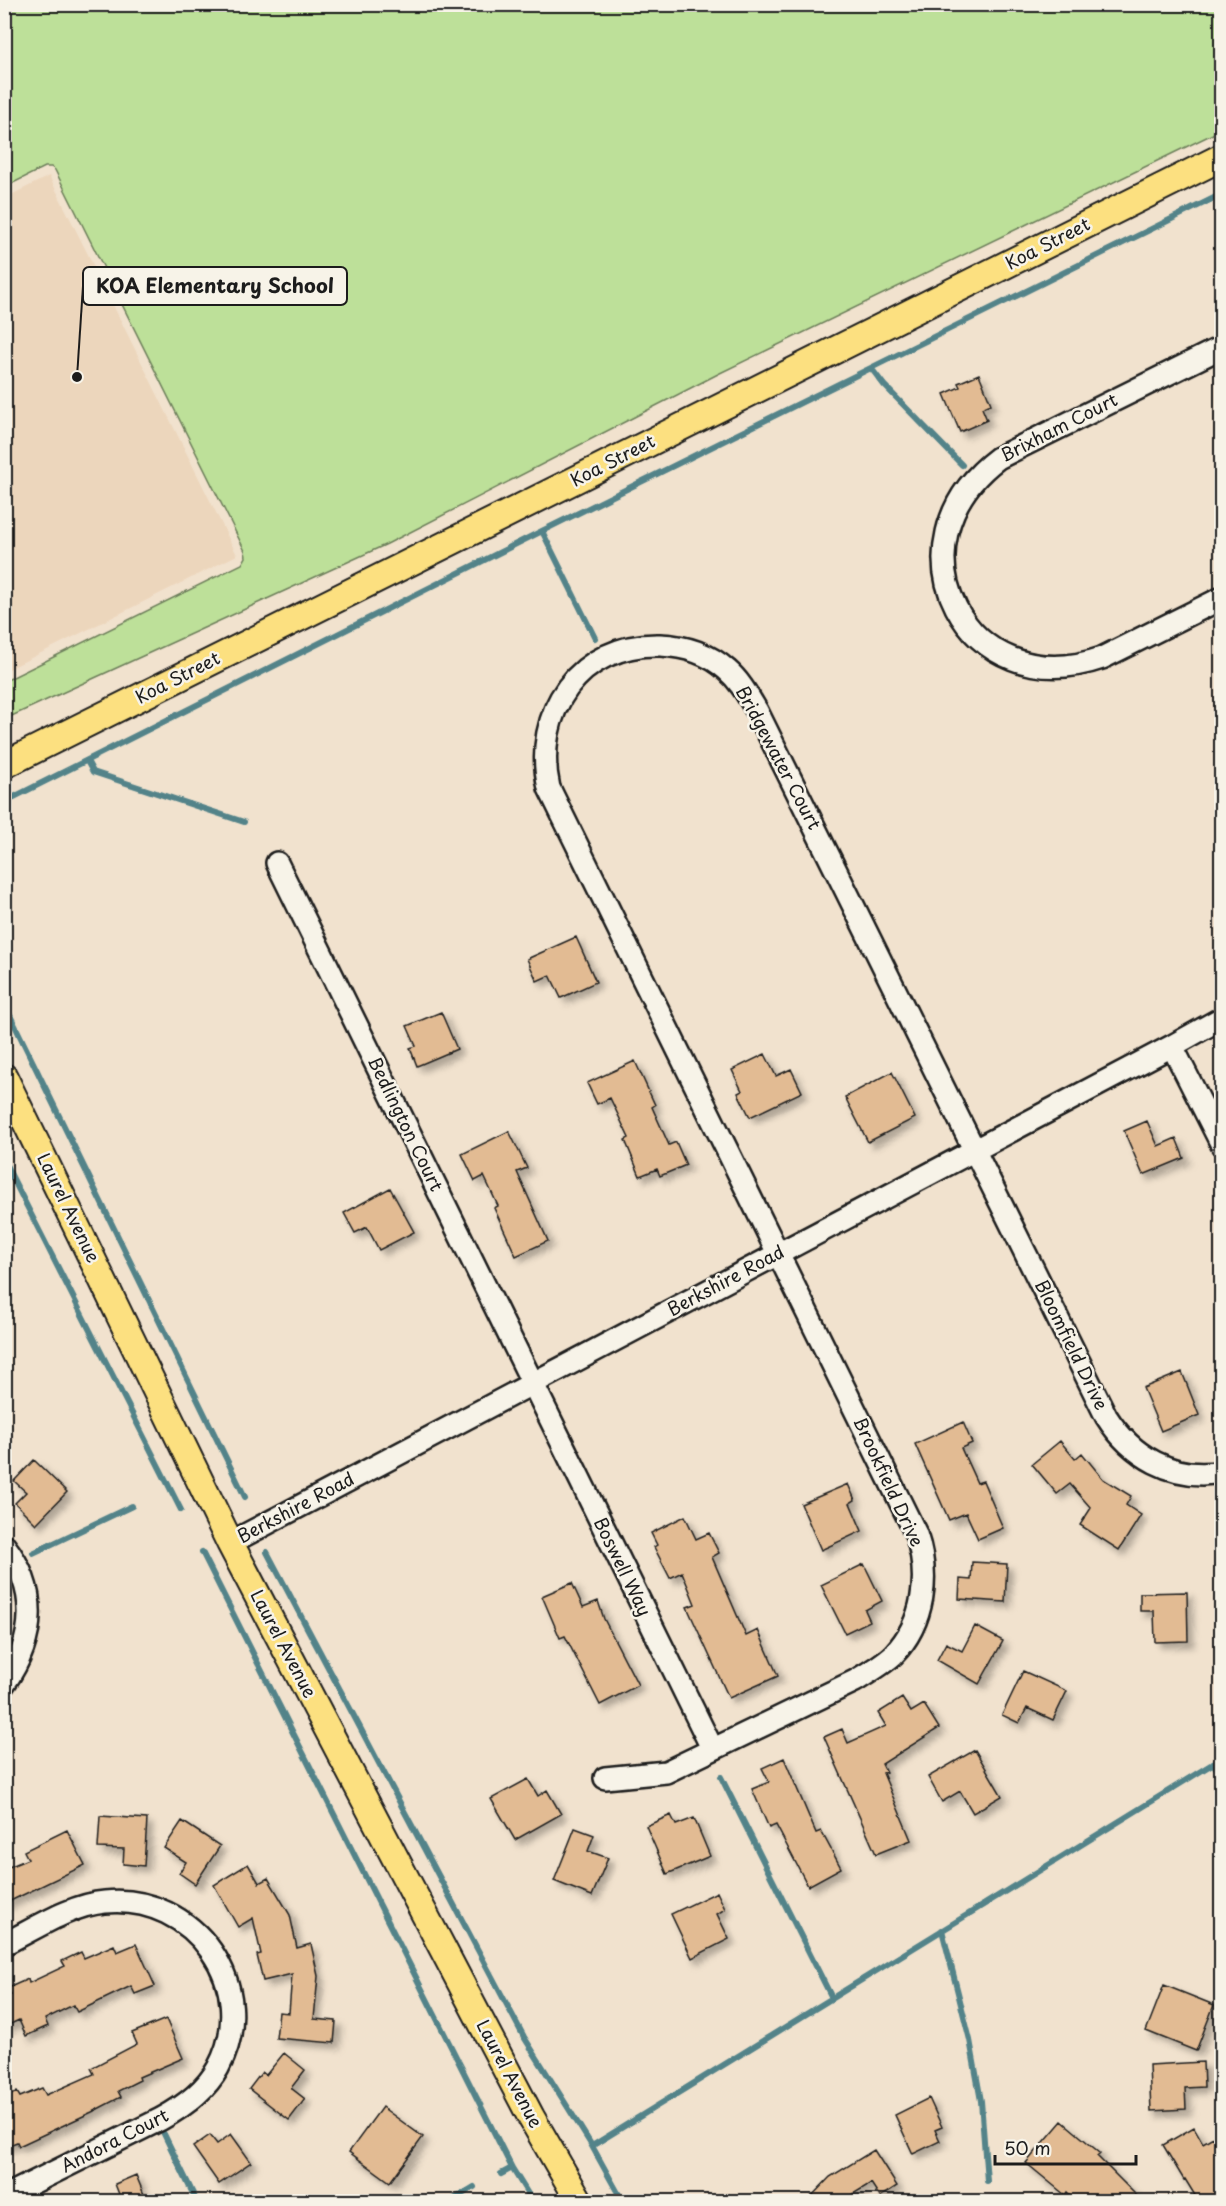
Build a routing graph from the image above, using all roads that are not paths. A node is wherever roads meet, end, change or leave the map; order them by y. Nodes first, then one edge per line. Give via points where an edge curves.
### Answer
1 (1221, 157) edge
2 (1221, 347) edge
3 (1221, 598) edge
4 (4, 765) edge
5 (277, 863) dead end
6 (1221, 1018) edge
7 (1172, 1046) junction
8 (4, 1077) edge
9 (1221, 1145) edge
10 (974, 1150) junction
11 (777, 1254) junction
12 (533, 1385) junction
13 (1221, 1472) edge
14 (230, 1543) junction
15 (4, 1545) edge
16 (4, 1684) edge
17 (712, 1748) junction
18 (605, 1778) dead end
19 (4, 1944) edge
20 (4, 2197) edge
21 (580, 2202) edge

1 - 4 main road, Koa Street
2 - 3 street, Brixham Court via 998,458 968,484 955,507 944,545 944,567 957,610 970,629 998,652 1030,665 1065,667 1102,658
5 - 12 street, Bedlington Court
6 - 7 street, Berkshire Road
7 - 9 street
7 - 10 street, Berkshire Road
8 - 14 main road, Laurel Avenue
10 - 11 street, Berkshire Road
10 - 11 street, Bridgewater Court via 741,685 712,659 670,645 621,650 598,660 580,673 554,709 544,752 549,788
10 - 13 street, Bloomfield Drive via 1113,1427 1140,1454 1169,1469 1197,1474
11 - 12 street, Berkshire Road
11 - 17 street, Brookfield Drive via 916,1534 922,1550 924,1587 917,1615 904,1641 876,1668
12 - 14 street, Berkshire Road
12 - 17 street, Boswell Way
14 - 21 main road, Laurel Avenue via 526,2107
15 - 16 street via 19,1566 26,1588 29,1626 25,1648
17 - 18 street, Brookfield Drive via 666,1772
19 - 20 street, Andora Court via 70,1912 103,1902 158,1908 187,1924 208,1946 224,1974 232,2015 231,2031 218,2068 185,2103 161,2119

